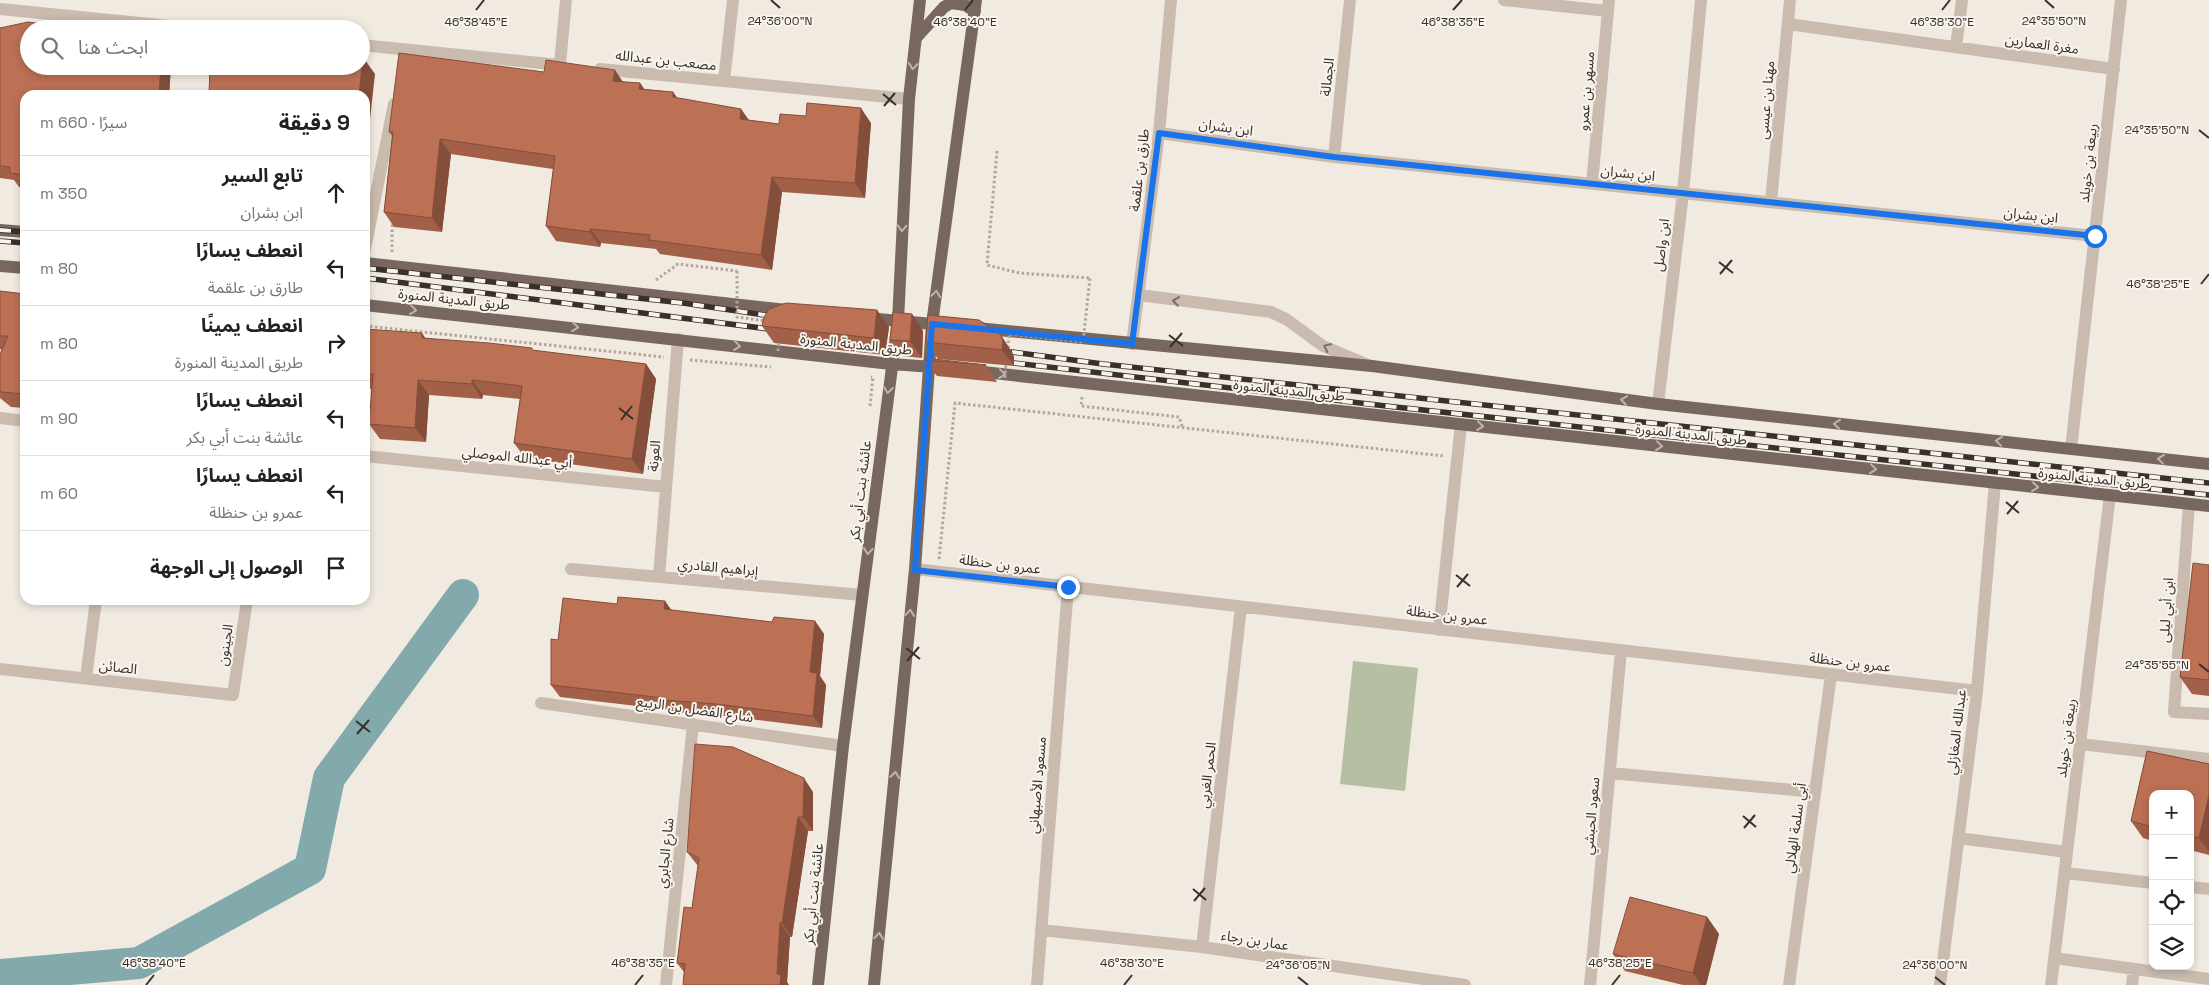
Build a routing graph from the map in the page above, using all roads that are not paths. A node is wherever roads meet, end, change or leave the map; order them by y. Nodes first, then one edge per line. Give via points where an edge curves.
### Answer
1 (566, 0) edge
2 (733, 0) edge
3 (920, 0) edge
4 (1171, 0) edge
5 (1350, 0) edge
6 (1504, 0) edge
7 (1702, 0) edge
8 (1790, 0) edge
9 (1962, 0) edge
10 (2122, 0) edge
11 (40, 6) edge
12 (976, 6) edge
13 (1609, 6) edge
14 (0, 9) edge
15 (137, 20) edge
16 (1788, 24) junction
17 (916, 38) junction
18 (370, 47) edge
19 (1956, 47) junction
20 (589, 67) edge
21 (2114, 69) junction
22 (724, 81) junction
23 (396, 96) edge
24 (909, 99) junction
25 (1159, 133) junction
26 (1334, 157) junction
27 (1592, 184) junction
28 (1683, 193) junction
29 (1771, 202) junction
30 (370, 224) edge
31 (0, 230) edge
32 (20, 232) edge
33 (2095, 236) junction
34 (370, 264) edge
35 (0, 266) edge
36 (20, 268) edge
37 (1139, 295) junction
38 (370, 306) edge
39 (802, 311) edge
40 (850, 316) edge
41 (898, 321) junction
42 (932, 324) junction
43 (678, 338) junction
44 (1132, 344) junction
45 (891, 364) junction
46 (928, 366) junction
47 (1372, 366) junction
48 (1658, 404) junction
49 (0, 418) edge
50 (20, 420) edge
51 (1461, 424) junction
52 (2071, 449) junction
53 (370, 457) edge
54 (2209, 464) edge
55 (1995, 483) junction
56 (666, 487) junction
57 (2110, 495) junction
58 (2189, 504) junction
59 (2209, 506) edge
60 (570, 569) dead end
61 (915, 570) junction
62 (659, 577) junction
63 (1068, 587) junction
64 (862, 595) junction
65 (95, 605) edge
66 (245, 605) edge
67 (1241, 607) junction
68 (1439, 630) junction
69 (1622, 650) junction
70 (0, 669) edge
71 (1831, 674) junction
72 (86, 678) junction
73 (1977, 691) junction
74 (233, 695) joint
75 (541, 704) dead end
76 (2209, 714) edge
77 (693, 724) junction
78 (2080, 744) junction
79 (843, 746) junction
80 (2209, 759) edge
81 (1610, 773) junction
82 (1815, 792) junction
83 (1958, 838) junction
84 (2067, 852) junction
85 (2064, 873) junction
86 (2149, 883) edge
87 (2194, 887) edge
88 (2209, 889) edge
89 (1041, 930) junction
90 (1202, 947) junction
91 (2054, 958) junction
92 (2134, 969) junction
93 (2209, 979) edge
94 (1435, 984) edge
95 (666, 985) edge
96 (818, 985) edge
97 (874, 985) edge
98 (1037, 985) edge
99 (1465, 985) edge
100 (1590, 985) edge
101 (1789, 985) edge
102 (1940, 985) edge
103 (2051, 985) edge
104 (2132, 985) edge

1 - 18 street via 565,65 404,54
2 - 22 street
3 - 17 main road, عائشة بنت أبي بكر
4 - 25 street, طارق بن علقمة
5 - 26 street, الجمالة
6 - 13 street
7 - 28 street, ابن واصل
8 - 16 street, مهنا بن عيسى
9 - 19 street
10 - 21 street, ربيعة بن خويلد
11 - 14 street
11 - 15 street
12 - 17 main road via 951,3
42 -> 12 main road
13 - 27 street, مسهر بن عمرو
16 - 19 street, مغرة العمارين
16 - 29 street, مهنا بن عيسى
17 -> 24 main road, عائشة بنت أبي بكر
19 - 21 street, مغرة العمارين
20 - 22 street, مصعب بن عبدالله
21 - 33 street, ربيعة بن خويلد
22 - 24 street, مصعب بن عبدالله
23 - 30 street
24 -> 41 main road, عائشة بنت أبي بكر
25 - 26 street, ابن بشران
25 - 37 street, طارق بن علقمة
26 - 27 street, ابن بشران
27 - 28 street, ابن بشران
28 - 29 street, ابن بشران
28 - 48 street, ابن واصل
29 - 33 street, ابن بشران
31 - 32 main road
33 - 52 street, ربيعة بن خويلد
34 - 39 main road, طريق المدينة المنورة
35 - 36 main road
37 - 44 street, طارق بن علقمة
47 -> 37 street, طريق المدينة المنورة via 1323,346 1271,312
38 -> 43 main road, طريق المدينة المنورة
40 - 41 main road, طريق المدينة المنورة
41 - 42 main road, طريق المدينة المنورة
41 - 45 main road, عائشة بنت أبي بكر
42 - 44 main road, طريق المدينة المنورة
42 - 46 main road
43 -> 45 main road, طريق المدينة المنورة
43 - 56 street, العونة
44 - 47 main road, طريق المدينة المنورة
45 - 46 main road, طريق المدينة المنورة
45 -> 64 main road, عائشة بنت أبي بكر
46 -> 51 main road, طريق المدينة المنورة
46 - 61 main road
48 -> 47 main road, طريق المدينة المنورة
52 -> 48 main road, طريق المدينة المنورة
49 - 50 street
51 -> 55 main road, طريق المدينة المنورة
51 - 68 street
54 -> 52 main road, طريق المدينة المنورة
53 - 56 street, أبي عبدالله الموصلي
55 -> 57 main road, طريق المدينة المنورة
55 - 73 street, عبدالله المغازلي
56 - 62 street, العونة
57 - 58 main road, طريق المدينة المنورة
57 - 78 street, ربيعة بن خويلد
58 - 59 main road, طريق المدينة المنورة
58 - 76 street, ابن أبي ليلى via 2174,712
60 - 62 street, إبراهيم القادري
61 - 63 street, عمرو بن حنظلة
97 -> 61 main road
62 - 64 street, إبراهيم القادري
63 - 67 street, عمرو بن حنظلة
63 - 89 street, مسعود الأصبهاني
64 - 79 main road, عائشة بنت أبي بكر
65 - 72 street
66 - 74 street, الجينون
67 - 68 street, عمرو بن حنظلة
67 - 90 street, الحمر الغربي
68 - 69 street, عمرو بن حنظلة
69 - 71 street, عمرو بن حنظلة
69 - 81 street, سعود الحبشي
70 - 72 street, الصائن
71 - 73 street, عمرو بن حنظلة
71 - 82 street, أبي سلمة الهلالي
72 - 74 street, الصائن
73 - 83 street, عبدالله المغازلي
75 - 77 street, شارع الفضل بن الربيع
77 - 79 street, شارع الفضل بن الربيع
77 - 95 street, شارع الجابري
78 - 80 street
78 - 84 street, ربيعة بن خويلد
79 - 96 main road, عائشة بنت أبي بكر
81 - 82 street
81 - 100 street, سعود الحبشي
82 - 101 street, أبي سلمة الهلالي
83 - 84 street
83 - 102 street, عبدالله المغازلي
84 - 85 street, ربيعة بن خويلد
85 - 86 street
85 - 91 street, ربيعة بن خويلد
87 - 88 street
89 - 90 street, عمار بن رجاء
89 - 98 street, مسعود الأصبهاني
90 - 94 street, عمار بن رجاء
91 - 92 street
91 - 103 street, ربيعة بن خويلد
92 - 93 street
92 - 104 street
94 - 99 street, عمار بن رجاء

